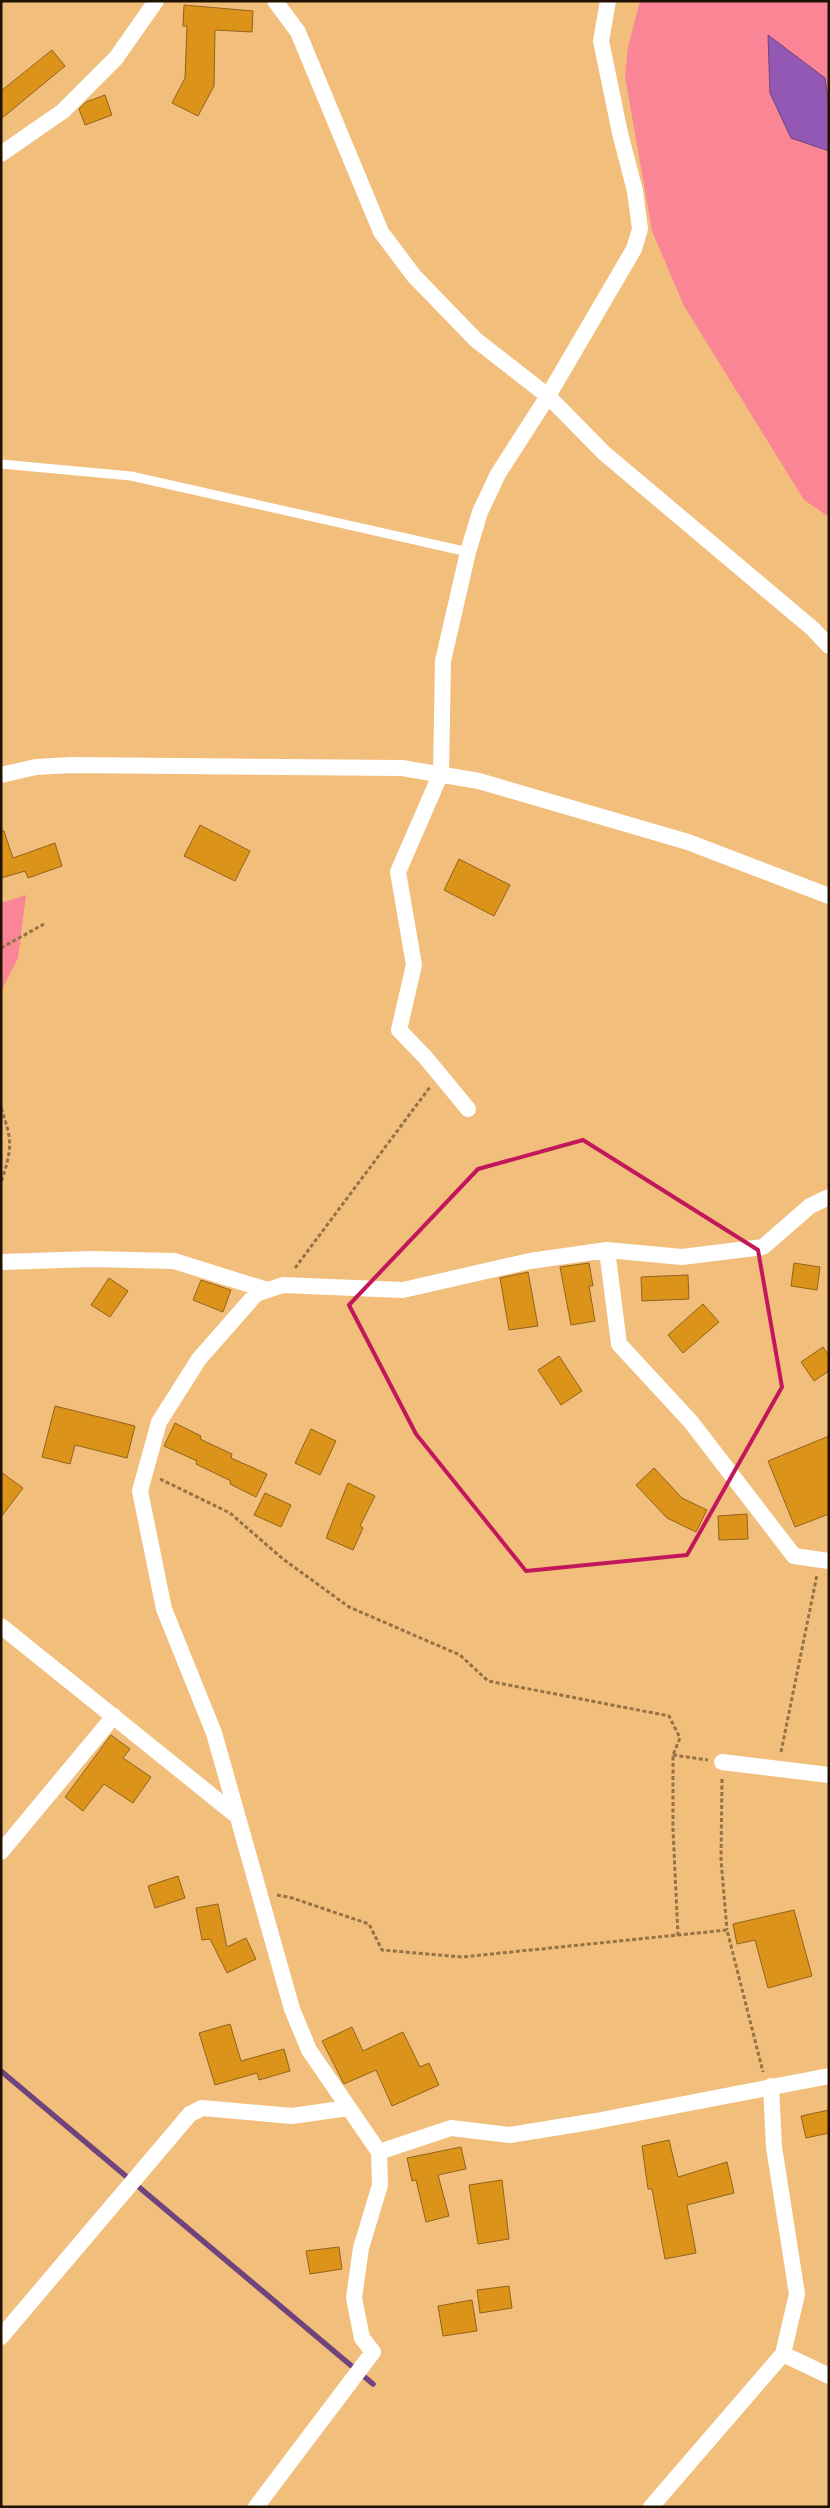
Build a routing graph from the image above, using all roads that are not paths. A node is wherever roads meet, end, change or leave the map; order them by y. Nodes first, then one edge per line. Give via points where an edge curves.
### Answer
1 (156, 1) edge
2 (275, 1) edge
3 (608, 1) edge
4 (1, 154) edge
5 (548, 396) junction
6 (1, 464) edge
7 (468, 552) junction
8 (829, 646) edge
9 (441, 773) junction
10 (1, 775) edge
11 (829, 896) edge
12 (468, 1109) dead end
13 (829, 1197) edge
14 (607, 1250) junction
15 (1, 1262) edge
16 (275, 1288) junction
17 (825, 1560) edge
18 (1, 1626) edge
19 (114, 1716) junction
20 (722, 1762) road end
21 (829, 1775) edge
22 (237, 1816) junction
23 (1, 1852) edge
24 (829, 2076) edge
25 (768, 2086) junction
26 (348, 2108) junction
27 (378, 2152) junction
28 (1, 2338) edge
29 (782, 2354) junction
30 (829, 2376) edge
31 (256, 2507) edge
32 (651, 2507) edge

1 - 4 street via 116,58 63,110
2 - 5 street via 298,32 381,232 414,276 476,340
3 - 5 street via 601,41 635,191 640,229 634,249
5 - 7 street via 498,474 480,512
5 - 8 street via 604,453
6 - 7 lane via 131,476
7 - 9 street via 443,661
9 - 10 street via 402,768 72,764 36,767
9 - 11 street via 479,780 688,842
9 - 12 street via 398,872 414,966 399,1030
13 - 14 street via 810,1206 763,1247 682,1258
14 - 16 street via 530,1261 403,1290
14 - 17 street via 619,1344 691,1422 794,1556
15 - 16 street via 174,1261
16 - 22 street via 256,1294 199,1359 159,1422 140,1491 164,1609 214,1733
18 - 19 street
19 - 22 street
19 - 23 street
20 - 21 street
22 - 26 street via 295,2017 309,2050
24 - 25 street
25 - 27 street via 596,2122 510,2135 450,2128
25 - 29 street via 797,2294
26 - 27 street
26 - 28 street via 292,2116 202,2108 190,2114
27 - 31 street via 380,2185 361,2248 354,2298 362,2338 373,2352
29 - 30 street
29 - 32 street

